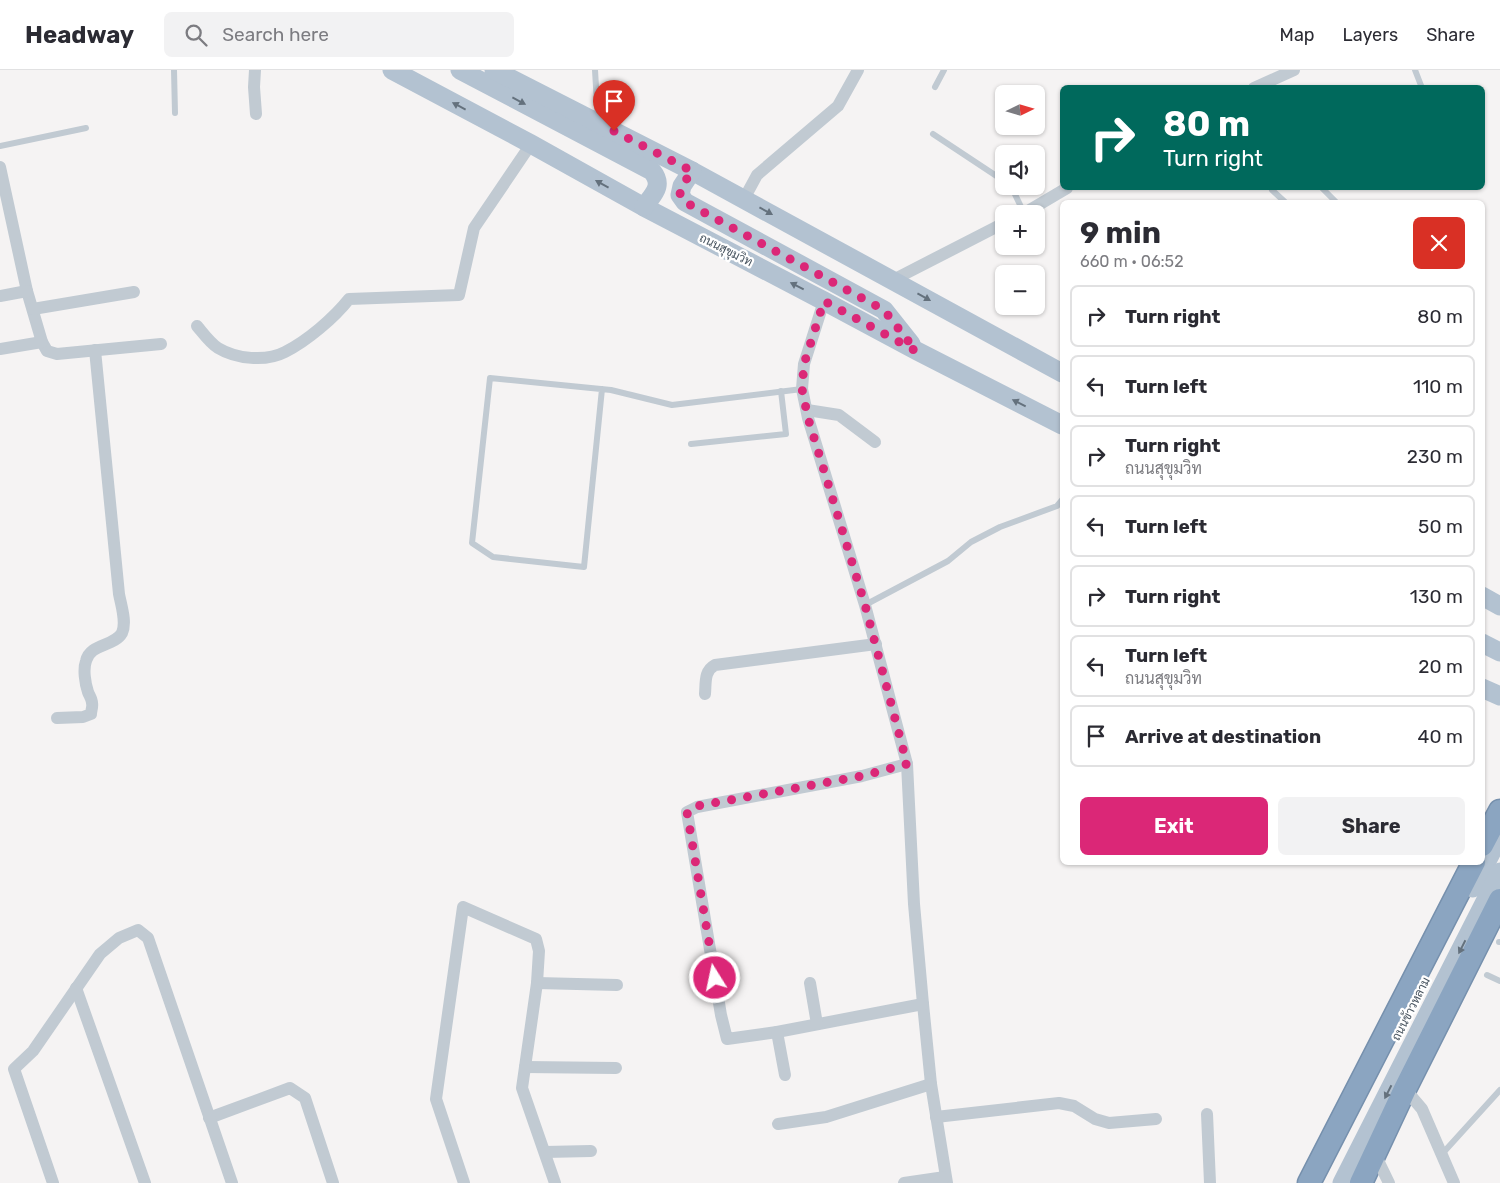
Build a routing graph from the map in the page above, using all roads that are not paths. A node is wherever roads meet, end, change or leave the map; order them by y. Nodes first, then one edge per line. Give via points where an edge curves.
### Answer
1 (174, 70) edge
2 (255, 70) edge
3 (392, 70) edge
4 (460, 70) edge
5 (494, 70) edge
6 (595, 70) edge
7 (858, 70) edge
8 (944, 70) edge
9 (1294, 70) edge
10 (1415, 70) edge
11 (1261, 85) edge
12 (1421, 85) edge
13 (935, 87) dead end
14 (175, 113) dead end
15 (256, 114) dead end
16 (599, 123) junction
17 (86, 128) dead end
18 (932, 134) dead end
19 (531, 144) junction
20 (0, 146) edge
21 (0, 167) edge
22 (692, 171) junction
23 (995, 175) edge
24 (1064, 190) edge
25 (1272, 190) dead end
26 (1324, 190) edge
27 (744, 199) junction
28 (1283, 200) edge
29 (1334, 200) edge
30 (1038, 205) edge
31 (644, 208) junction
32 (995, 229) edge
33 (6, 230) edge
34 (893, 280) junction
35 (27, 291) junction
36 (134, 292) dead end
37 (0, 296) edge
38 (824, 301) junction
39 (33, 309) junction
40 (196, 326) dead end
41 (42, 342) junction
42 (161, 344) dead end
43 (0, 350) edge
44 (95, 350) junction
45 (916, 351) junction
46 (1060, 372) edge
47 (602, 389) junction
48 (802, 389) junction
49 (781, 391) junction
50 (806, 410) junction
51 (1060, 425) edge
52 (875, 442) dead end
53 (691, 444) dead end
54 (1060, 502) edge
55 (1485, 598) edge
56 (865, 605) junction
57 (1500, 606) edge
58 (876, 644) junction
59 (1485, 644) edge
60 (1500, 652) edge
61 (1485, 689) edge
62 (705, 694) dead end
63 (1500, 696) edge
64 (58, 718) dead end
65 (907, 764) junction
66 (1500, 811) edge
67 (1500, 836) edge
68 (1485, 839) edge
69 (1472, 865) edge
70 (1500, 872) edge
71 (1500, 900) edge
72 (1487, 975) dead end
73 (1500, 981) edge
74 (538, 983) junction
75 (810, 983) dead end
76 (617, 985) dead end
77 (76, 988) junction
78 (923, 1004) junction
79 (817, 1024) junction
80 (777, 1032) junction
81 (525, 1067) junction
82 (616, 1068) dead end
83 (785, 1075) dead end
84 (931, 1084) junction
85 (1405, 1089) junction
86 (1500, 1090) edge
87 (1207, 1114) dead end
88 (936, 1117) junction
89 (209, 1118) junction
90 (1156, 1119) dead end
91 (778, 1124) dead end
92 (591, 1151) dead end
93 (545, 1152) junction
94 (1375, 1154) junction
95 (1442, 1154) junction
96 (946, 1180) edge
97 (904, 1182) edge
98 (53, 1183) edge
99 (145, 1183) edge
100 (232, 1183) edge
101 (333, 1183) edge
102 (464, 1183) edge
103 (555, 1183) edge
104 (1210, 1183) edge
105 (1309, 1183) edge
106 (1321, 1183) edge
107 (1342, 1183) edge
108 (1361, 1183) edge
109 (1389, 1183) edge
110 (1454, 1183) edge

1 - 14 lane
2 - 15 street
19 -> 3 main road, ถนนสุขุมวิท
4 -> 31 main road via 652,172 658,178 658,186
5 - 16 main road
6 - 16 lane
7 - 27 street via 838,106 757,175
8 - 13 lane
9 - 11 street
10 - 12 lane
16 - 22 main road
17 - 20 lane
18 - 23 lane
31 -> 19 main road, ถนนสุขุมวิท
19 - 40 street via 474,228 459,295 349,299 340,311 308,336 284,352 271,356 237,356 217,348
21 - 33 street
22 - 27 main road
22 - 45 main road via 680,194 685,202 884,310
24 - 30 street
25 - 28 lane
26 - 29 lane
27 -> 34 main road
38 -> 31 main road, ถนนสุขุมวิท
32 - 34 street
33 - 35 street
34 -> 46 main road
35 - 37 street
35 - 39 street
36 - 39 street
38 - 45 main road, ถนนสุขุมวิท
38 - 48 street via 804,364
39 - 41 street
41 - 43 street
41 - 44 street via 47,351 58,354
42 - 44 street
44 - 64 street via 124,623 122,633 95,648 85,661 91,714
51 -> 45 main road, ถนนสุขุมวิท
47 - 47 lane via 490,378 472,543 494,557 584,567
47 - 49 lane via 672,404
48 - 49 lane
48 - 50 street
49 - 53 lane via 786,434
50 - 52 street via 839,415
50 - 56 street
54 - 56 lane via 971,542 948,561
55 - 57 main road
56 - 58 street
58 - 62 street via 715,665 706,673
58 - 65 street
59 - 60 main road
61 - 63 main road
65 - 78 street
65 - 80 street via 862,776 697,806 687,812 727,1039
66 - 68 highway
67 - 106 main road, ถนนข้าวหลาม
69 - 105 highway
70 -> 107 main road, ถนนข้าวหลาม
71 - 85 highway
72 - 73 lane
74 - 76 street
74 - 81 street
74 - 102 street via 536,939 463,907 436,1099
75 - 79 street
77 - 89 street via 100,954 119,938 138,930 148,938
77 - 98 street via 33,1051 14,1069
77 - 99 street
78 - 79 street
78 - 84 street
79 - 80 street
80 - 83 street
81 - 82 street
81 - 93 street via 522,1088
84 - 88 street
84 - 91 street via 826,1117
85 - 94 highway
85 - 95 street via 1422,1109
86 - 95 lane
87 - 104 street
88 - 90 street via 1059,1103 1074,1106 1108,1123
88 - 96 street
89 - 100 street
89 - 101 street via 290,1088 305,1098
92 - 93 street
93 - 103 street
94 - 108 highway
94 - 109 street
95 - 110 street
96 - 97 street

